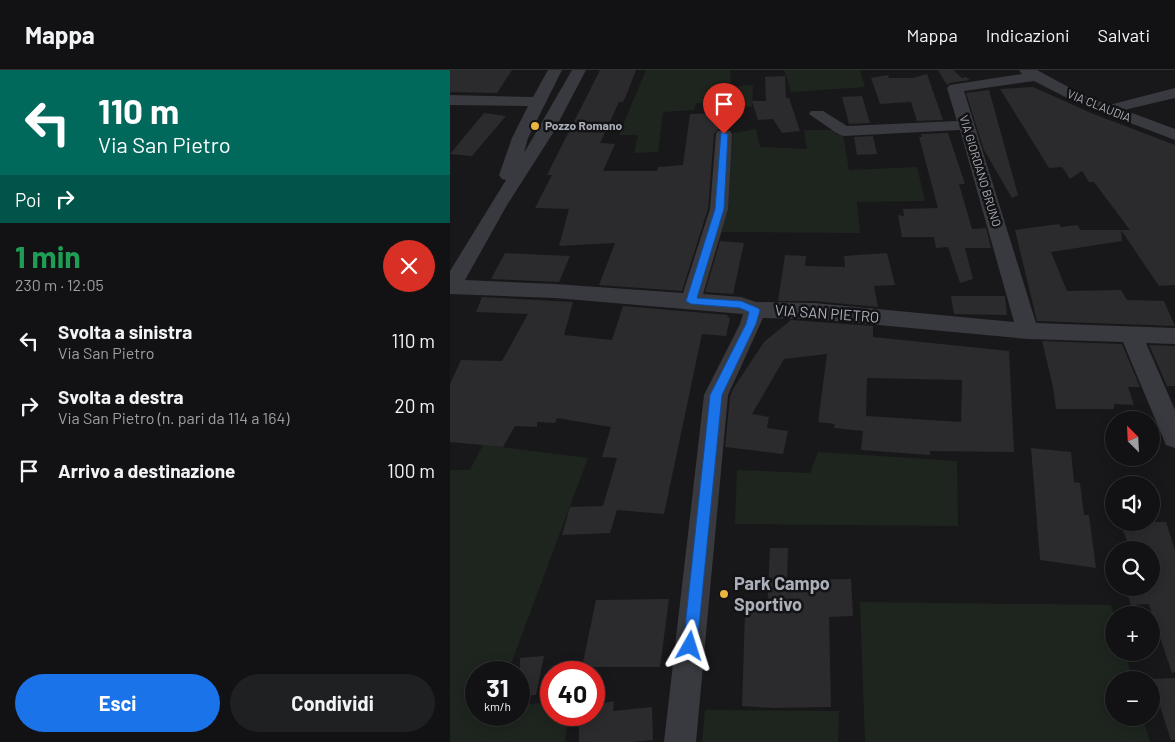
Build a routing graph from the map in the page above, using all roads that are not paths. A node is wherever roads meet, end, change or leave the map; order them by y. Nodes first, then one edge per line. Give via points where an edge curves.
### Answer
1 (555, 70) edge
2 (579, 70) edge
3 (1030, 73) edge
4 (1175, 93) edge
5 (450, 100) edge
6 (536, 102) junction
7 (1108, 110) junction
8 (817, 114) dead end
9 (967, 126) junction
10 (724, 134) dead end
11 (1175, 135) edge
12 (498, 205) junction
13 (451, 287) edge
14 (691, 301) junction
15 (755, 310) junction
16 (1028, 331) junction
17 (1131, 336) junction
18 (1175, 336) edge
19 (1175, 438) edge
20 (680, 742) edge

1 - 6 street
2 - 12 street via 545,133
3 - 7 street, VIA CLAUDIA via 1072,96
3 - 9 street, VIA GIORDANO BRUNO via 955,88
4 - 7 street
5 - 6 street
6 - 12 street via 520,138
7 - 11 street, VIA CLAUDIA
8 - 9 street via 844,131
9 - 16 street, VIA GIORDANO BRUNO
10 - 14 street via 719,209
12 - 13 street
13 - 14 street, VIA SAN PIETRO
14 - 15 street, VIA SAN PIETRO via 741,304
15 - 16 street, VIA SAN PIETRO via 814,311
15 - 20 street via 716,395
16 - 17 street, VIA SAN PIETRO
17 - 18 street, VIA SAN PIETRO
17 - 19 street

